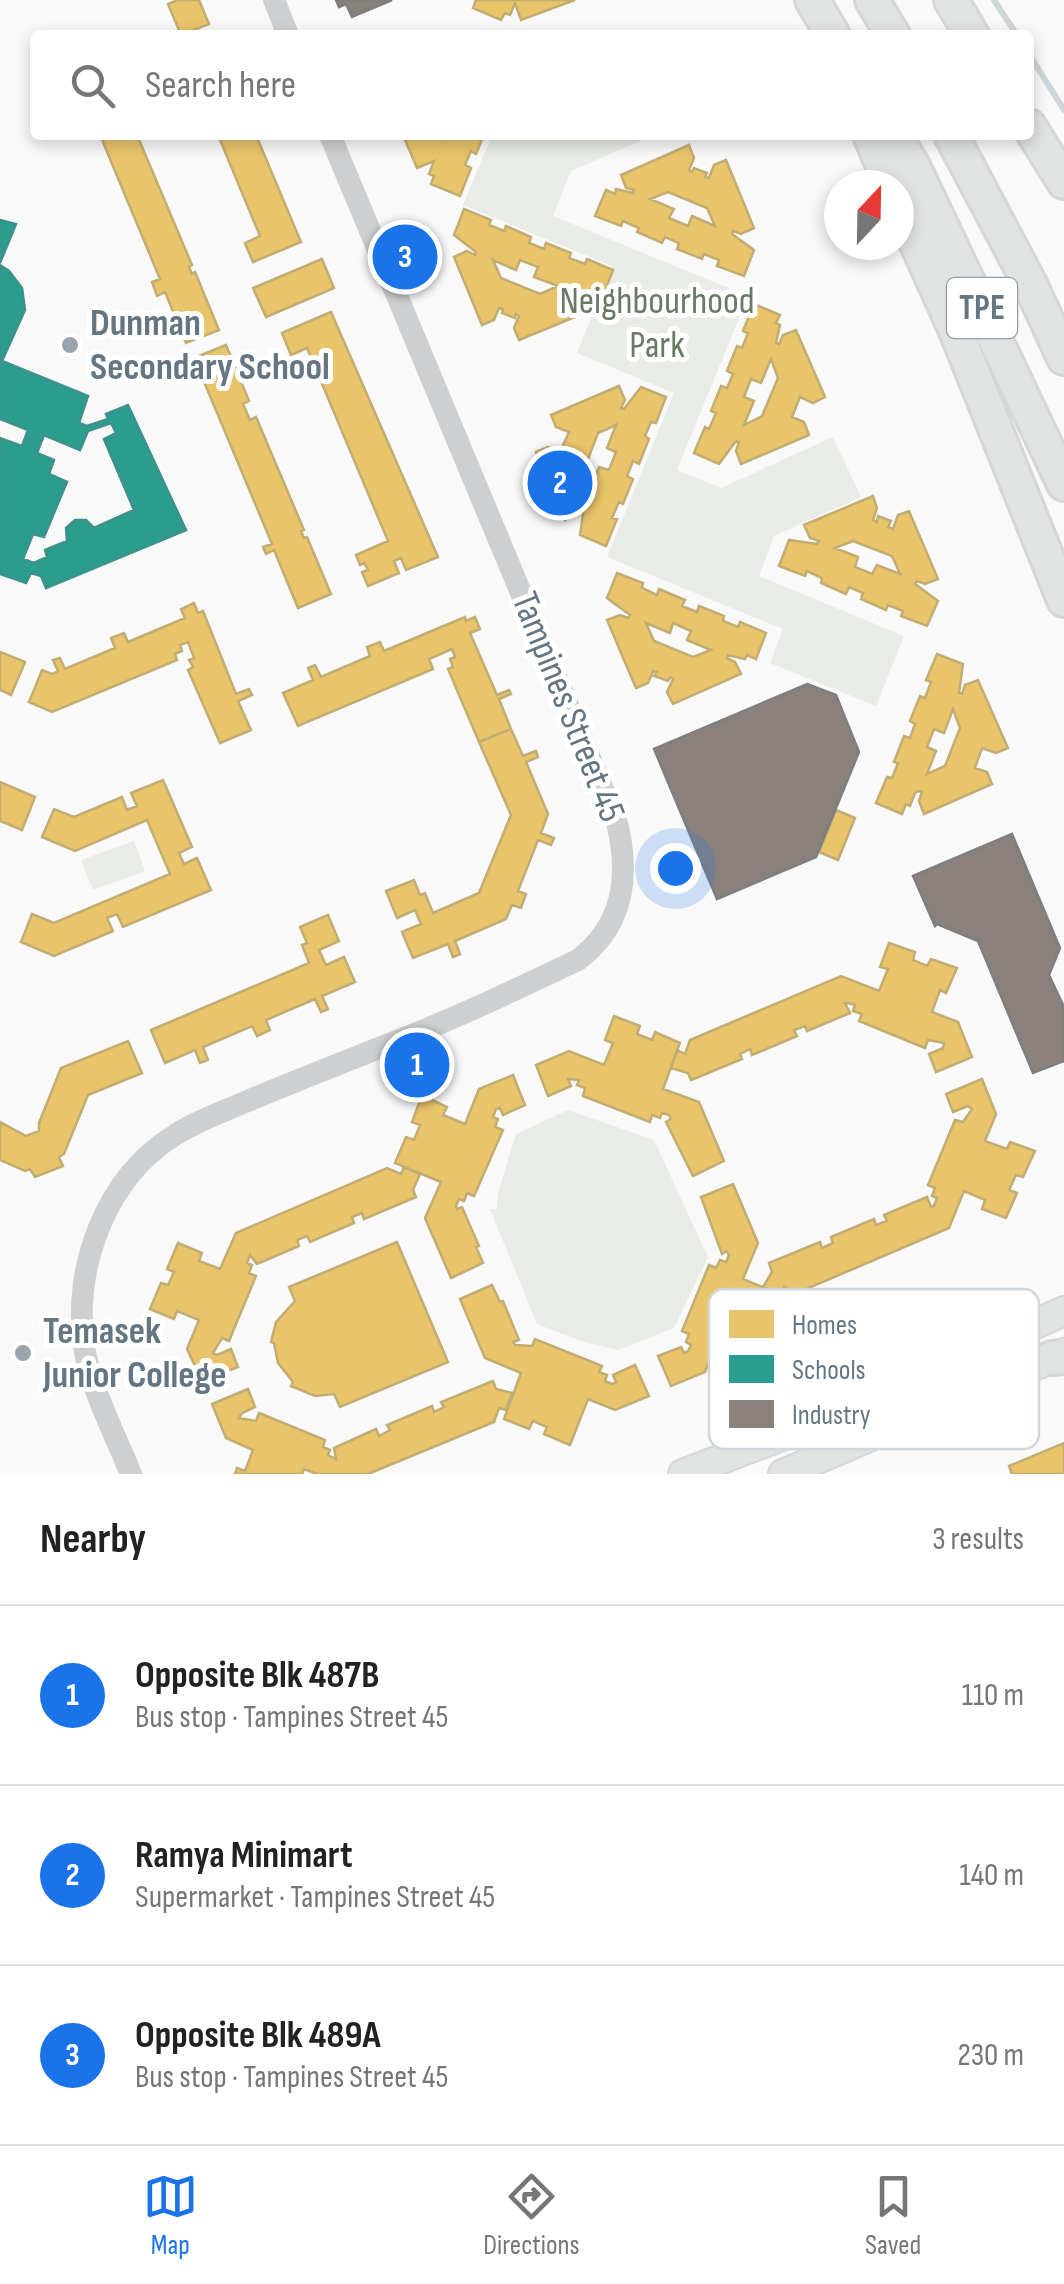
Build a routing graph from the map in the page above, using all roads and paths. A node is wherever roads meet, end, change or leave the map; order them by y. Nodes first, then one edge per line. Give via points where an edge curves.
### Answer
1 (274, 0) edge
2 (812, 0) edge
3 (872, 0) edge
4 (950, 0) edge
5 (286, 30) edge
6 (830, 30) edge
7 (889, 30) edge
8 (969, 30) edge
9 (1034, 134) edge
10 (332, 140) edge
11 (872, 140) edge
12 (897, 140) edge
13 (955, 141) edge
14 (884, 170) edge
15 (1064, 182) edge
16 (914, 237) edge
17 (1064, 309) edge
18 (1064, 358) edge
19 (1064, 484) edge
20 (1064, 600) edge
21 (1064, 1311) edge
22 (1039, 1322) edge
23 (748, 1449) edge
24 (842, 1449) edge
25 (131, 1474) edge
26 (683, 1474) edge
27 (783, 1474) edge

1 - 5 street
2 - 6 highway
3 - 7 highway
4 - 8 highway
9 - 15 highway
10 - 25 street, Tampines Street 45 via 617,823 624,886 610,928 578,960 194,1124 158,1147 127,1180 94,1239 81,1320 88,1365
11 - 14 highway
12 - 19 highway, TPE
13 - 17 highway
13 - 18 highway, TPE
16 - 20 highway
21 - 22 main road
23 - 26 main road
24 - 27 main road

